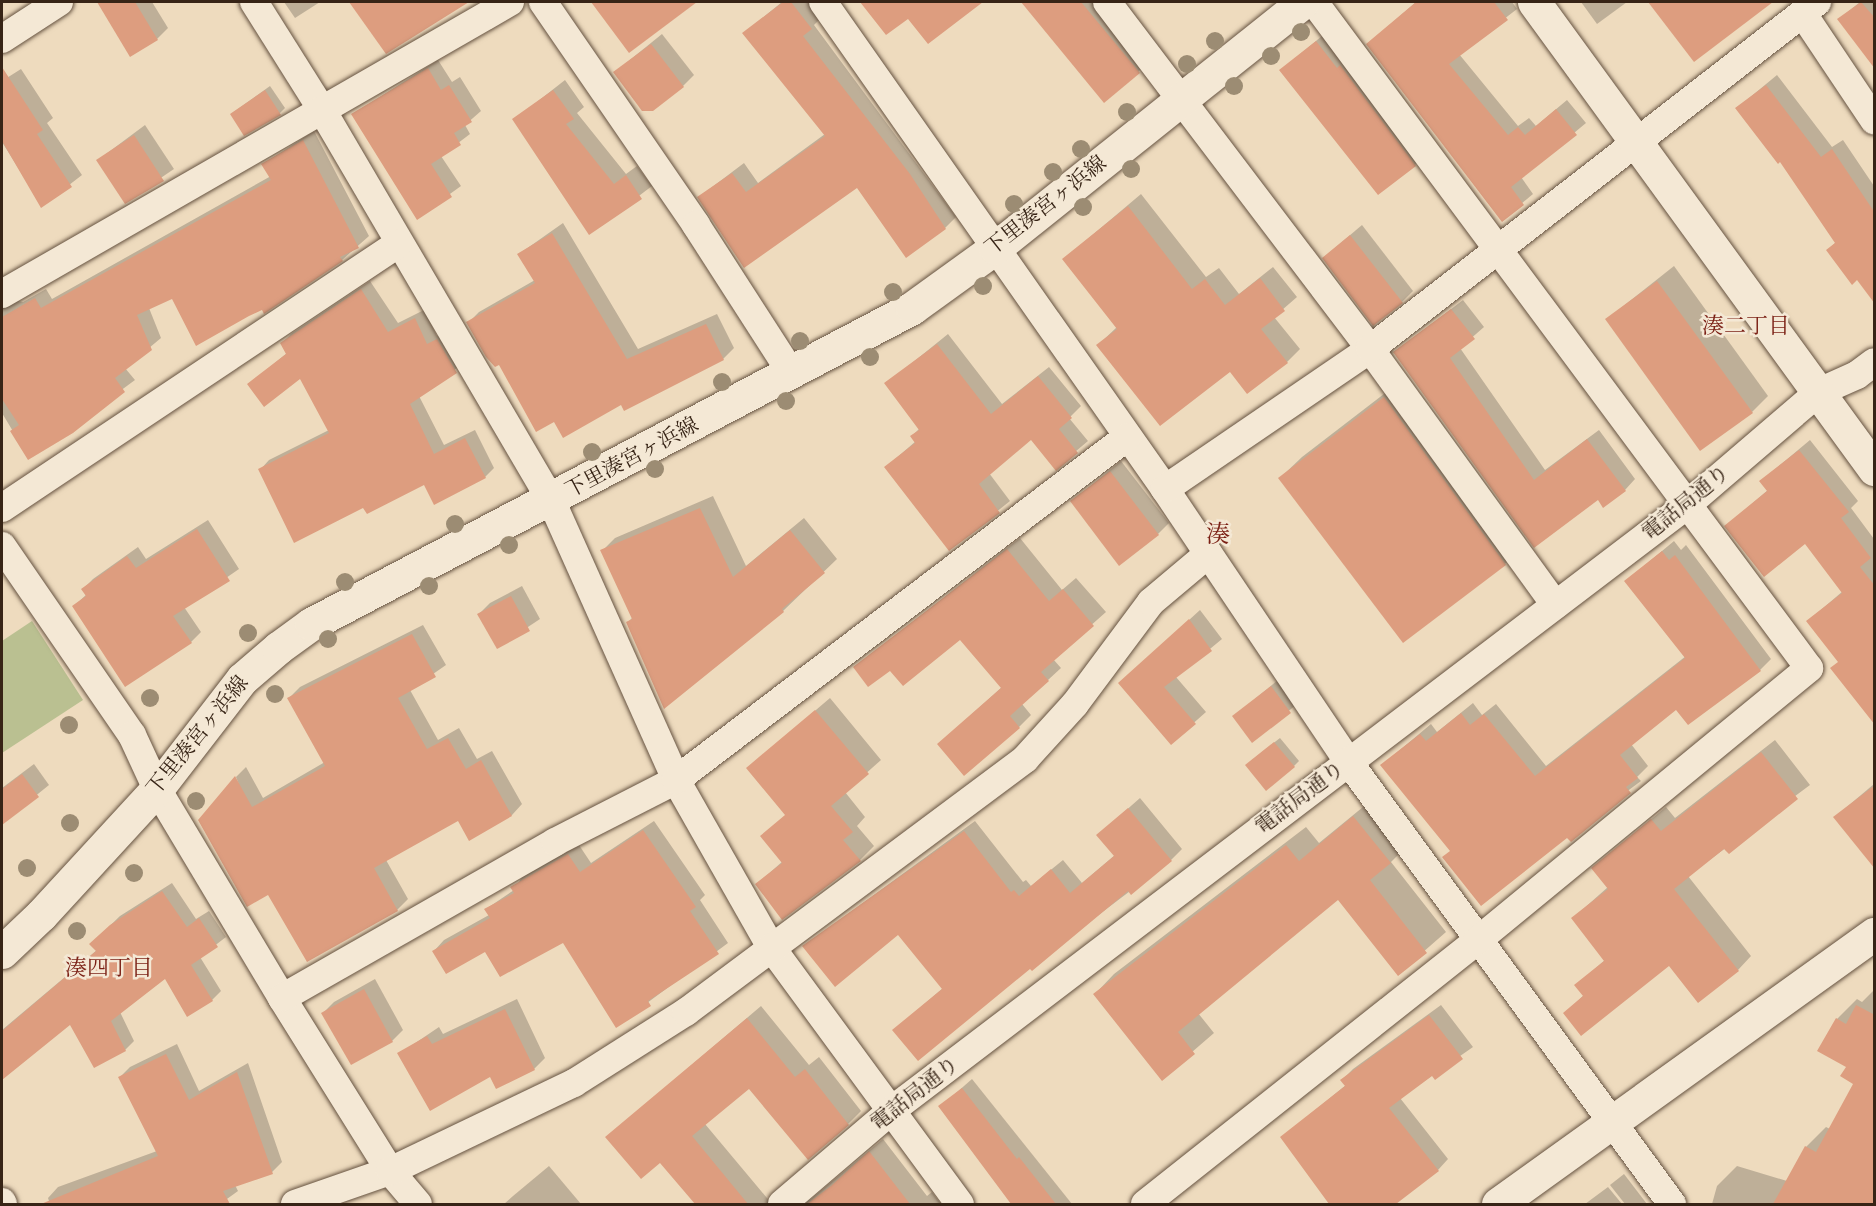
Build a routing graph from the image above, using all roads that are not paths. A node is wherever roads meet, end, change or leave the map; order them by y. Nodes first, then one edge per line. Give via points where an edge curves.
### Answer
1 (60, 2) edge
2 (254, 2) edge
3 (510, 2) edge
4 (543, 2) edge
5 (823, 2) edge
6 (1107, 2) edge
7 (1303, 2) edge
8 (1314, 2) edge
9 (1534, 2) edge
10 (1810, 8) edge
11 (2, 39) edge
12 (1182, 98) junction
13 (322, 110) junction
14 (1875, 120) edge
15 (1637, 144) junction
16 (398, 244) junction
17 (995, 248) junction
18 (1496, 249) junction
19 (5, 284) edge
20 (1370, 349) junction
21 (1875, 362) edge
22 (792, 374) junction
23 (1819, 393) junction
24 (1127, 437) junction
25 (1875, 470) edge
26 (1165, 489) junction
27 (551, 500) junction
28 (1686, 505) junction
29 (2, 508) edge
30 (2, 546) edge
31 (1208, 554) junction
32 (1555, 605) junction
33 (1348, 761) junction
34 (676, 780) junction
35 (157, 789) junction
36 (1477, 942) junction
37 (1869, 944) edge
38 (771, 947) junction
39 (2, 952) edge
40 (282, 998) junction
41 (892, 1110) junction
42 (1610, 1124) junction
43 (390, 1171) junction
44 (295, 1204) edge
45 (418, 1204) edge
46 (782, 1204) edge
47 (960, 1204) edge
48 (1145, 1204) edge
49 (1498, 1204) edge
50 (1672, 1204) edge

1 - 11 street
2 - 13 street
3 - 13 street
4 - 22 street via 696,225
5 - 17 street
6 - 12 street
7 - 12 main road, 下里湊宮ヶ浜線
8 - 18 street
9 - 15 main road
10 - 14 street
10 - 15 street
12 - 17 main road, 下里湊宮ヶ浜線
12 - 20 street
13 - 16 street
13 - 19 street
15 - 18 street
15 - 23 main road
16 - 27 street
16 - 29 street
17 - 22 main road, 下里湊宮ヶ浜線 via 912,308
17 - 24 street
18 - 20 street
18 - 28 street
20 - 26 street
20 - 32 street
21 - 23 street, 電話局通り
22 - 27 main road, 下里湊宮ヶ浜線
23 - 25 main road
23 - 28 street, 電話局通り
24 - 26 street
24 - 34 street
26 - 31 street
27 - 34 street
27 - 35 main road, 下里湊宮ヶ浜線 via 311,624 278,648 242,679
28 - 32 street, 電話局通り
28 - 36 street via 1809,668
30 - 35 street via 132,735
31 - 33 street
31 - 38 street via 1150,602 1075,704 1025,759
32 - 33 street, 電話局通り
33 - 36 street
33 - 41 street, 電話局通り
34 - 38 street
34 - 40 street via 555,842
35 - 39 main road, 下里湊宮ヶ浜線
35 - 40 street
36 - 42 street
36 - 48 street
37 - 42 main road
38 - 41 street
38 - 43 street via 686,1012 574,1083
40 - 43 street
41 - 46 street, 電話局通り
41 - 47 street
42 - 49 main road
42 - 50 street
43 - 44 street
43 - 45 street

